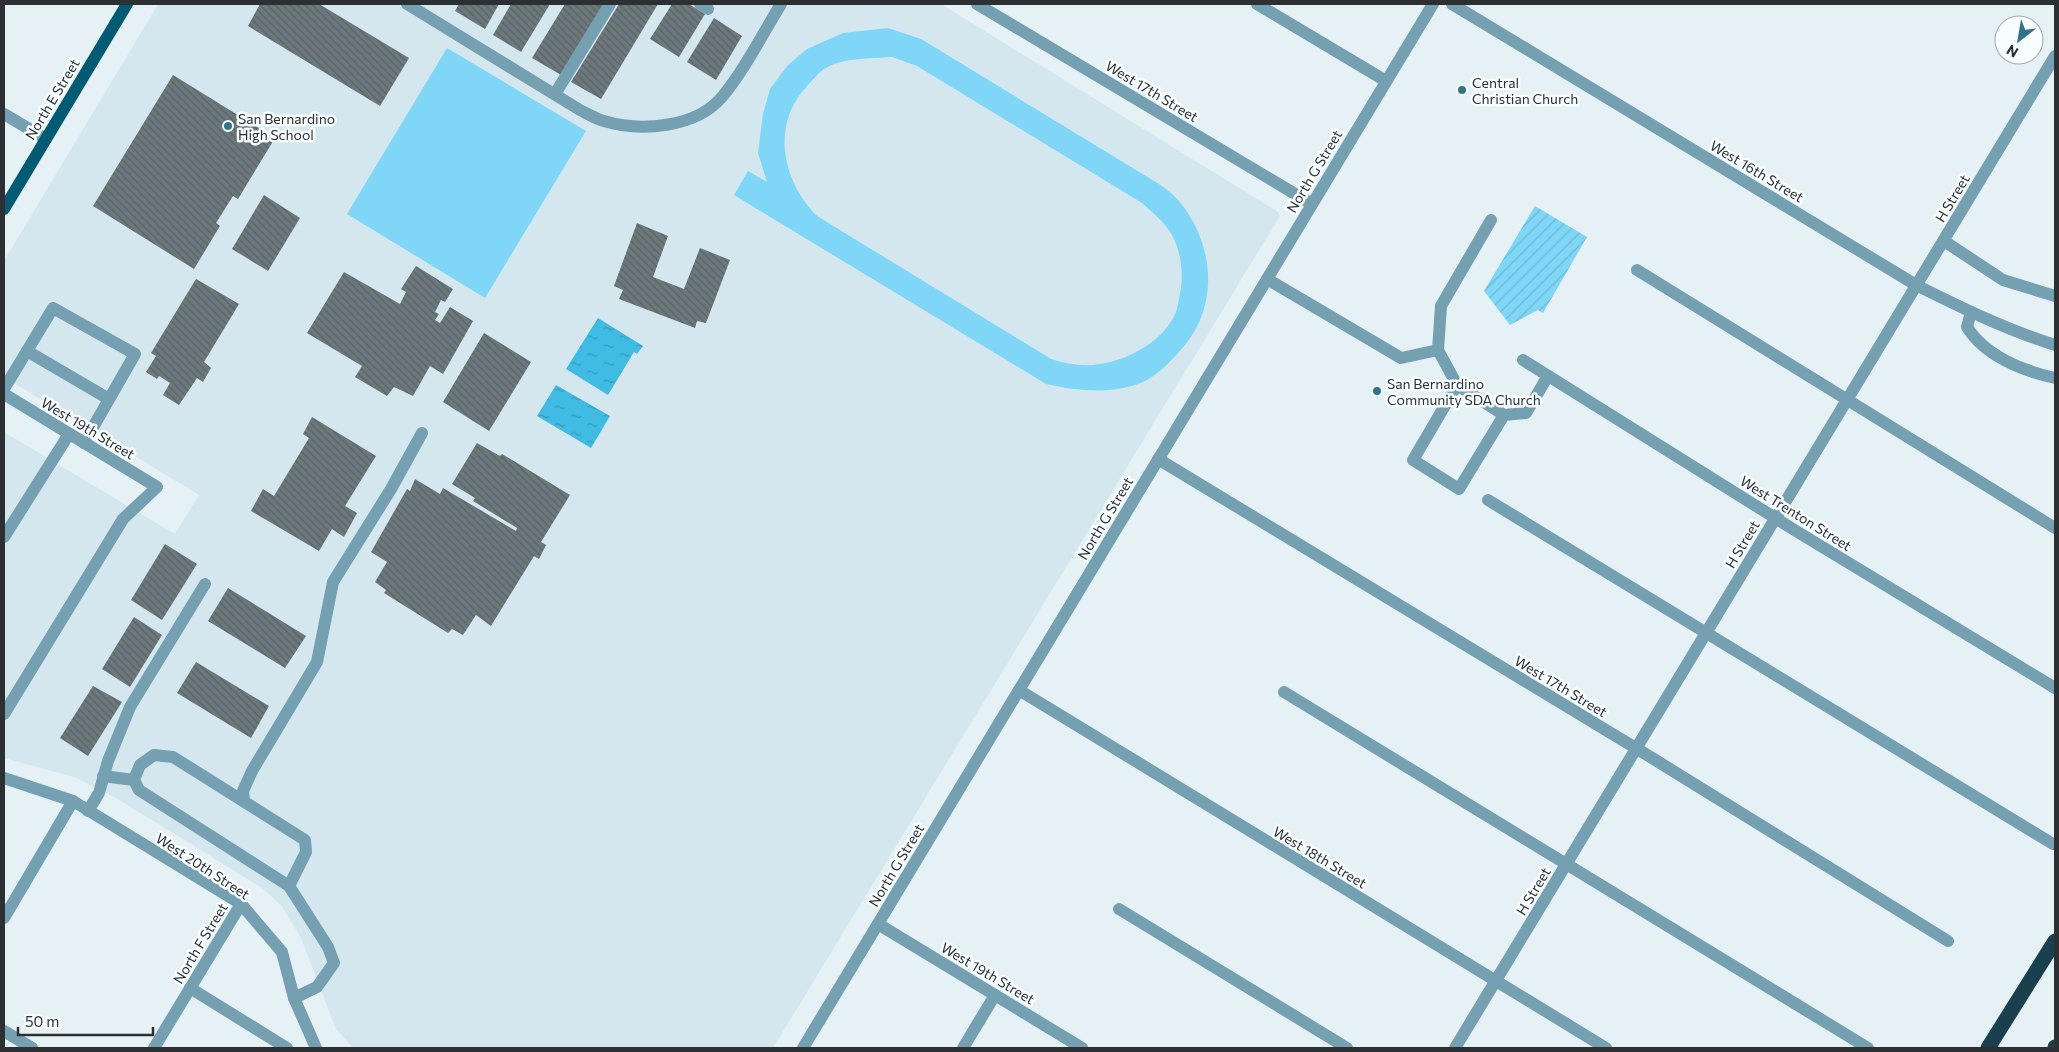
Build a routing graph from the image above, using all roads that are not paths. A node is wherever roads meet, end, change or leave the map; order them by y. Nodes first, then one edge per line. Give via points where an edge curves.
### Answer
1 (127, 4) edge
2 (407, 4) edge
3 (610, 4) edge
4 (977, 4) edge
5 (1257, 4) edge
6 (1433, 4) edge
7 (1452, 4) edge
8 (775, 6) edge
9 (2055, 56) edge
10 (1386, 81) junction
11 (556, 94) junction
12 (4, 114) edge
13 (46, 138) junction
14 (1312, 204) junction
15 (4, 209) edge
16 (1491, 220) dead end
17 (1944, 240) junction
18 (1637, 270) dead end
19 (1267, 279) junction
20 (1916, 285) junction
21 (2055, 296) edge
22 (1971, 312) junction
23 (2055, 345) edge
24 (1438, 350) junction
25 (27, 351) junction
26 (1523, 360) dead end
27 (1548, 376) junction
28 (2055, 378) edge
29 (1457, 385) junction
30 (4, 389) edge
31 (4, 394) edge
32 (109, 399) junction
33 (1848, 400) junction
34 (1504, 415) junction
35 (422, 433) dead end
36 (69, 434) junction
37 (84, 442) junction
38 (1158, 459) junction
39 (1488, 500) dead end
40 (1776, 518) junction
41 (2055, 528) edge
42 (4, 537) edge
43 (205, 584) dead end
44 (1706, 633) junction
45 (2055, 688) edge
46 (1019, 690) junction
47 (1284, 692) dead end
48 (4, 714) edge
49 (1636, 749) junction
50 (104, 776) junction
51 (4, 778) edge
52 (134, 780) junction
53 (73, 801) junction
54 (244, 801) junction
55 (88, 811) junction
56 (2053, 844) dead end
57 (1566, 864) junction
58 (289, 886) junction
59 (241, 904) junction
60 (1119, 908) dead end
61 (4, 918) edge
62 (878, 924) junction
63 (1948, 941) dead end
64 (2055, 941) edge
65 (1495, 981) junction
66 (190, 988) junction
67 (995, 995) junction
68 (294, 998) junction
69 (4, 1031) edge
70 (32, 1048) edge
71 (154, 1048) edge
72 (287, 1048) edge
73 (316, 1048) edge
74 (803, 1048) edge
75 (963, 1048) edge
76 (1082, 1048) edge
77 (1347, 1048) edge
78 (1455, 1048) edge
79 (1606, 1048) edge
80 (1868, 1048) edge
81 (1988, 1048) edge

1 - 13 main road, North E Street
2 - 11 street
3 - 11 street
4 - 14 street, West 17th Street
5 - 10 street
6 - 10 street, North G Street
7 - 20 street, West 16th Street
8 - 11 street via 721,98 697,116 667,124 629,125 604,121
9 - 17 street, H Street
10 - 14 street, North G Street
12 - 13 street
13 - 15 main road, North E Street
14 - 19 street, North G Street
16 - 24 street via 1441,306
17 - 20 street, H Street
17 - 21 street via 2003,280
18 - 33 street
19 - 24 street via 1401,358
19 - 38 street, North G Street
20 - 22 street, West 16th Street
20 - 33 street, H Street
22 - 23 street, West 16th Street
22 - 28 street via 1967,327 1983,344 2016,366
24 - 29 street
25 - 30 street
25 - 32 street
25 - 32 street via 53,308 135,354
26 - 27 street, West Trenton Street
27 - 34 street via 1526,413
27 - 40 street, West Trenton Street
29 - 34 street
29 - 34 street via 1413,460 1459,488
31 - 36 street, West 19th Street
32 - 37 street
33 - 40 street, H Street
33 - 41 street
35 - 54 street via 333,582 316,662 252,771 243,791
36 - 37 street, West 19th Street
36 - 42 street
37 - 48 street, West 19th Street via 157,487 123,519
38 - 46 street, North G Street
38 - 49 street, West 17th Street
39 - 44 street
40 - 44 street, H Street
40 - 45 street, West Trenton Street
43 - 50 street via 130,707
44 - 49 street, H Street
44 - 56 street
46 - 62 street, North G Street
46 - 65 street, West 18th Street
47 - 57 street
49 - 57 street, H Street
49 - 63 street, West 17th Street
50 - 52 street
50 - 55 street via 99,793
51 - 53 street, West 20th Street
52 - 54 street via 140,765 154,755 173,757
52 - 58 street via 140,790
53 - 55 street, West 20th Street
53 - 61 street
54 - 58 street via 305,840 306,852
55 - 59 street, West 20th Street
57 - 65 street, H Street
57 - 80 street
58 - 68 street via 328,947 334,963 317,987
59 - 66 street, North F Street
59 - 68 street, West 20th Street via 282,952
60 - 77 street
62 - 67 street, West 19th Street
62 - 74 street, North G Street
64 - 81 highway
65 - 78 street, H Street
65 - 79 street, West 18th Street
66 - 71 street, North F Street
66 - 72 street
67 - 75 street
67 - 76 street, West 19th Street
68 - 73 street, West 20th Street
69 - 70 street

